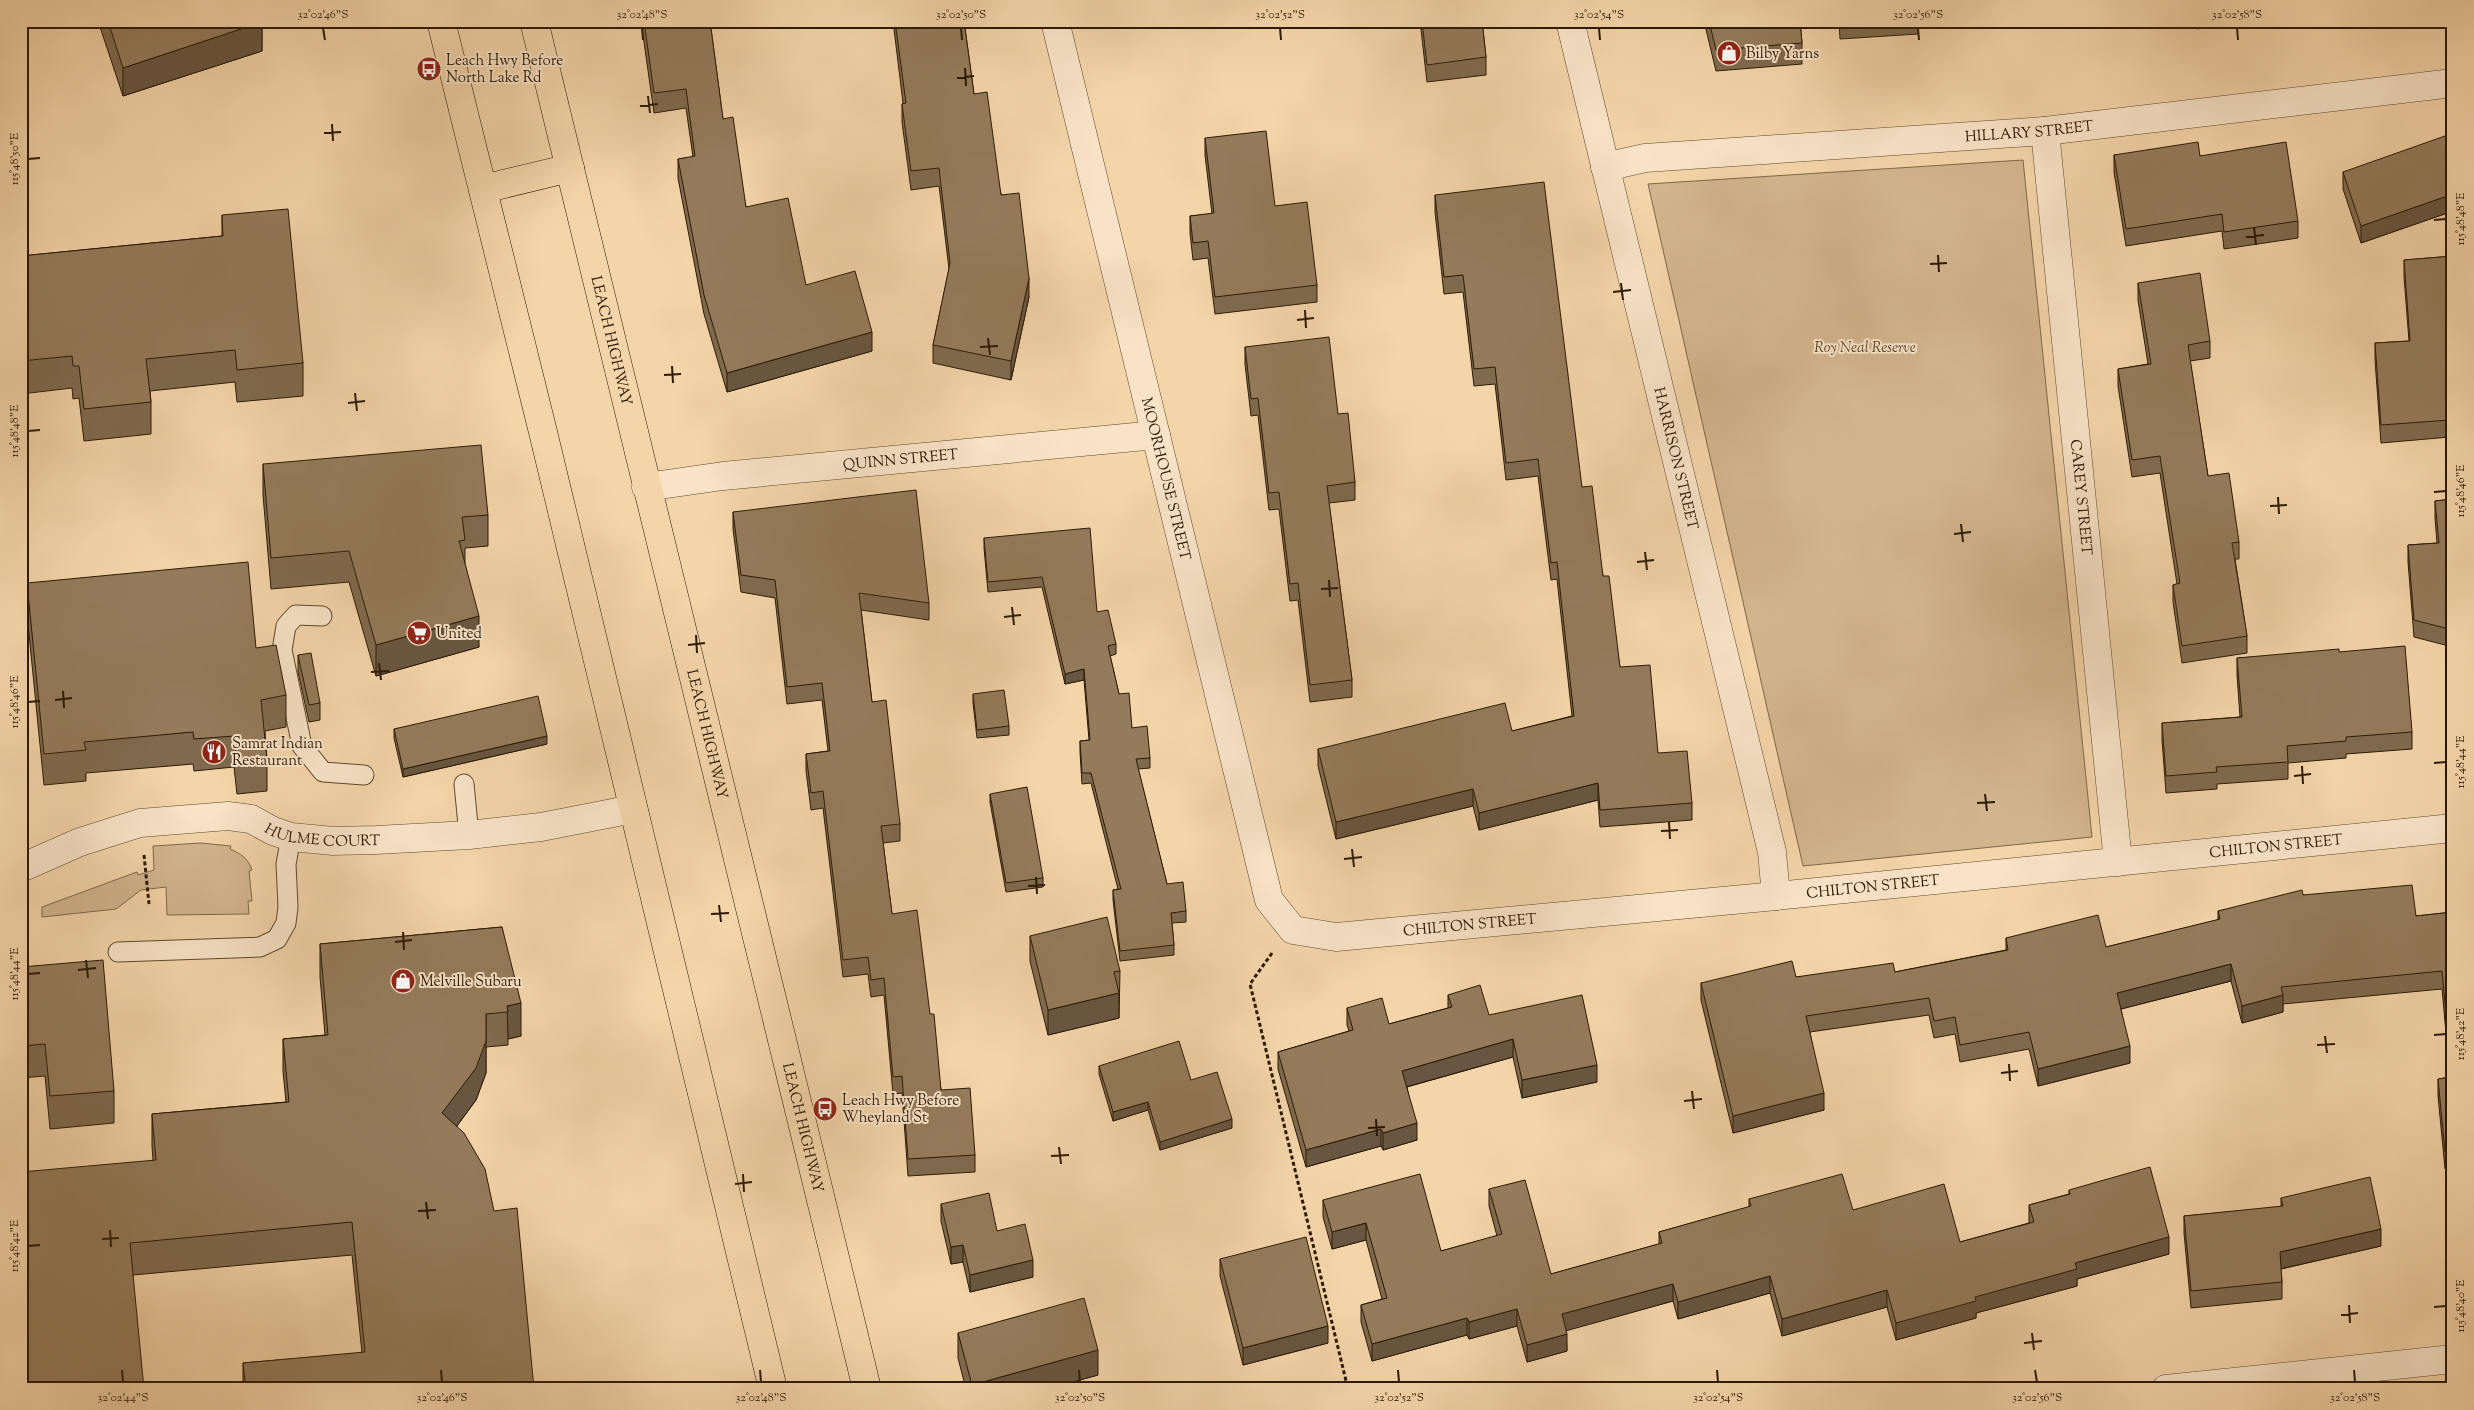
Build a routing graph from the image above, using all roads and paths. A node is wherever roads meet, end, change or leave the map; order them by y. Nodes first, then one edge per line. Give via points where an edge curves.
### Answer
1 (442, 21) edge
2 (534, 21) edge
3 (1055, 21) edge
4 (1570, 21) edge
5 (2453, 83) edge
6 (2045, 131) junction
7 (1605, 167) junction
8 (570, 168) junction
9 (483, 189) junction
10 (1156, 435) junction
11 (646, 487) junction
12 (322, 616) dead end
13 (364, 776) dead end
14 (464, 784) dead end
15 (633, 809) junction
16 (2453, 828) edge
17 (469, 835) junction
18 (291, 837) junction
19 (144, 860) dead end
20 (2118, 862) junction
21 (21, 868) edge
22 (1776, 896) junction
23 (148, 904) dead end
24 (1293, 930) junction
25 (118, 952) dead end
26 (2453, 1359) edge
27 (773, 1389) edge
28 (867, 1389) edge
29 (1348, 1389) edge
30 (2166, 1389) edge

1 - 9 highway
2 - 8 highway, LEACH HIGHWAY
3 - 10 street, MOORHOUSE STREET
4 - 7 street, HARRISON STREET
5 - 6 street, HILLARY STREET
6 - 7 street, HILLARY STREET via 1645,158
6 - 20 street, CAREY STREET
7 - 22 street, HARRISON STREET via 1772,852
8 - 9 highway
8 - 11 highway, LEACH HIGHWAY
9 - 15 highway
10 - 11 street, QUINN STREET via 723,476
10 - 24 street, MOORHOUSE STREET via 1269,900
11 - 28 highway, LEACH HIGHWAY
12 - 13 lane via 296,615 286,626 284,634 282,650 302,746 323,772
14 - 17 lane
15 - 17 street, HULME COURT via 542,827
15 - 27 highway
16 - 20 street, CHILTON STREET
17 - 18 street, HULME COURT via 333,841
18 - 21 street, HULME COURT via 251,819 228,816 140,823 80,842
18 - 25 lane via 286,864 288,913 278,939 260,947
19 - 23 path
20 - 22 street, CHILTON STREET
22 - 24 street, CHILTON STREET via 1336,937
24 - 29 path via 1267,958 1250,984
26 - 30 street

